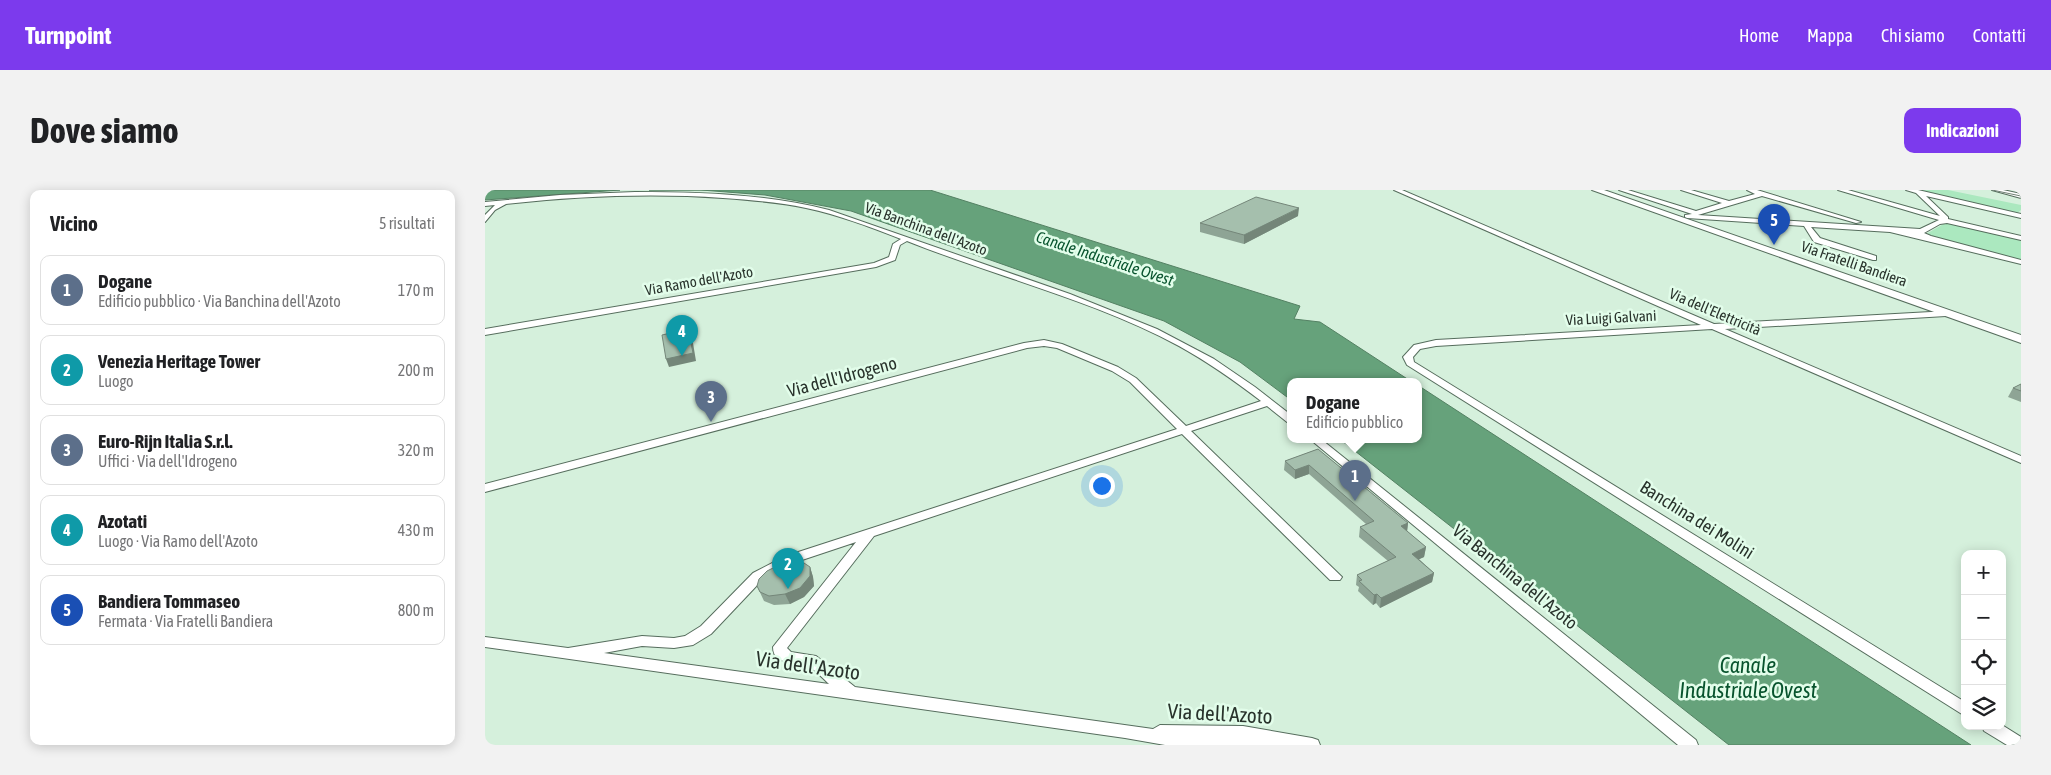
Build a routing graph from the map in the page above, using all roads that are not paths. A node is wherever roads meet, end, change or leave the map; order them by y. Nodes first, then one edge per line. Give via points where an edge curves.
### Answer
1 (1397, 190) edge
2 (1596, 190) edge
3 (1608, 190) edge
4 (1622, 190) edge
5 (1684, 190) edge
6 (1750, 190) edge
7 (1774, 190) edge
8 (1841, 190) edge
9 (1909, 190) edge
10 (1995, 190) edge
11 (1917, 191) edge
12 (1761, 193) junction
13 (2021, 196) edge
14 (505, 202) junction
15 (1725, 203) junction
16 (485, 204) edge
17 (1699, 213) junction
18 (2020, 215) edge
19 (1682, 217) junction
20 (485, 220) edge
21 (1941, 221) junction
22 (1805, 223) junction
23 (1876, 229) junction
24 (1890, 230) junction
25 (1921, 231) junction
26 (1929, 238) junction
27 (2021, 238) edge
28 (906, 239) junction
29 (1873, 258) dead end
30 (2020, 262) edge
31 (1946, 313) junction
32 (1712, 326) junction
33 (485, 332) edge
34 (2021, 332) edge
35 (2021, 339) edge
36 (1409, 362) joint
37 (1269, 402) junction
38 (1287, 417) edge
39 (1185, 429) junction
40 (1320, 443) edge
41 (2021, 460) edge
42 (485, 488) edge
43 (869, 534) junction
44 (1335, 577) dead end
45 (485, 642) edge
46 (566, 654) junction
47 (851, 693) junction
48 (1961, 708) edge
49 (1997, 730) edge
50 (1125, 731) junction
51 (1202, 745) edge
52 (1260, 745) edge
53 (1312, 745) edge
54 (1690, 745) edge
55 (2021, 745) edge

1 - 32 street, Via dell'Elettricità
2 - 19 main road, Via Fratelli Bandiera
3 - 19 main road, Via Fratelli Bandiera
4 - 17 street
5 - 15 street
6 - 12 street
7 - 12 street
8 - 21 street
9 - 11 street
10 - 13 street
11 - 18 street
11 - 21 street via 1946,217
12 - 15 street
12 - 23 street
14 - 16 street, Via Banchina dell'Azoto
14 - 20 street
14 - 28 street, Via Banchina dell'Azoto via 620,194 739,196 820,209
15 - 17 street
17 - 19 street
17 - 22 street
19 - 31 main road, Via Fratelli Bandiera
19 - 34 main road, Via Fratelli Bandiera
21 - 25 street
21 - 27 street
22 - 23 street
22 - 29 street via 1817,240
23 - 24 street
24 - 25 street
24 - 26 street
25 - 26 street via 1920,234
26 - 30 street
28 - 33 street, Via Ramo dell'Azoto via 897,244 892,258 876,265
28 - 37 street, Via Banchina dell'Azoto via 1153,331 1210,361
31 - 32 street, Via Luigi Galvani
31 - 35 main road, Via Fratelli Bandiera
32 - 36 street, Via Luigi Galvani via 1436,342 1411,351 1407,357
32 - 41 street, Via dell'Elettricità
36 - 48 street, Banchina dei Molini via 1564,462
37 - 38 street, Via Banchina dell'Azoto
37 - 39 street
39 - 42 street, Via dell'Idrogeno via 1122,372 1059,346 1039,344
39 - 43 street
39 - 44 street, Via dell'Idrogeno
40 - 54 street, Via Banchina dell'Azoto
43 - 46 street via 767,570 749,583 706,630 688,641 642,641
43 - 47 street via 780,651 787,657 811,660
45 - 46 street, Via dell'Azoto
46 - 47 street, Via dell'Azoto
47 - 50 street, Via dell'Azoto
49 - 55 street
50 - 51 street, Via dell'Azoto
50 - 52 street, Via dell'Azoto
50 - 53 street, Via dell'Azoto via 1243,733

